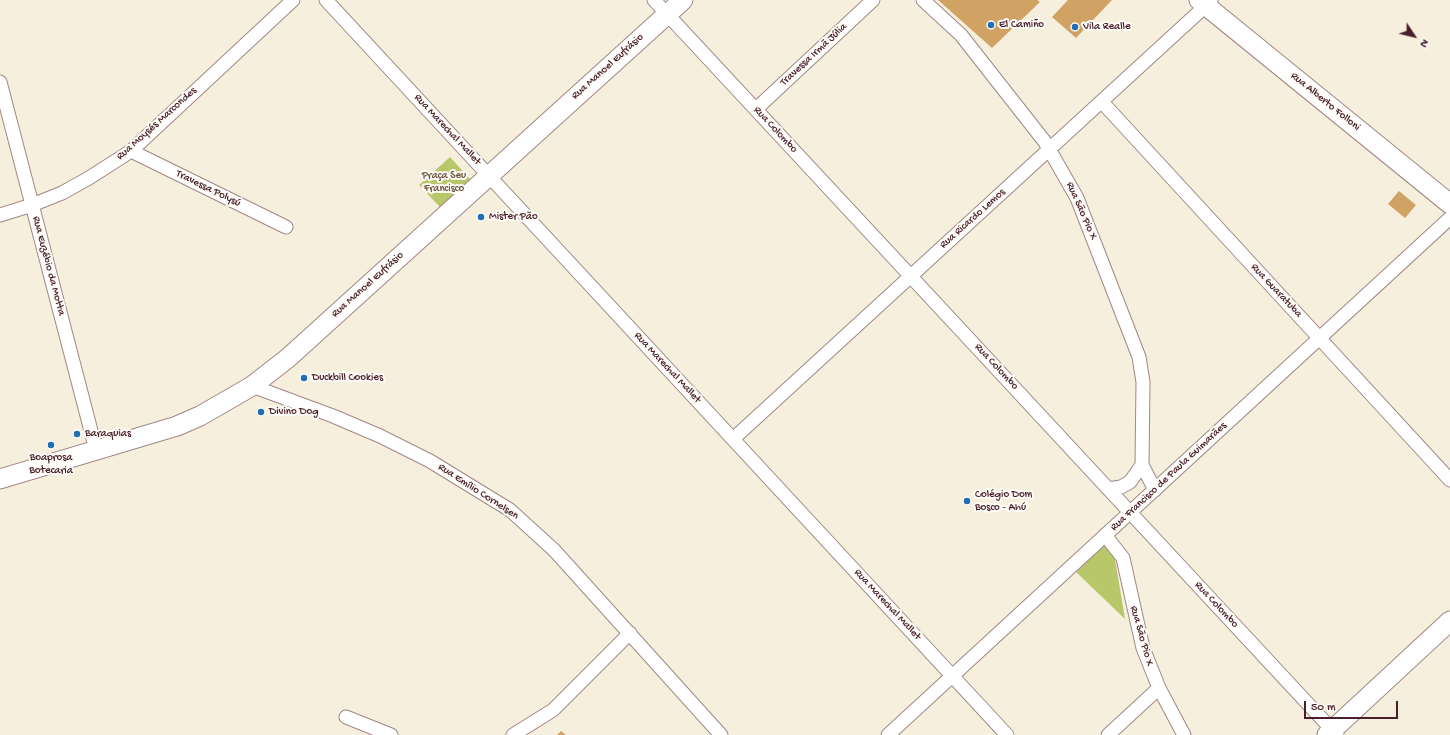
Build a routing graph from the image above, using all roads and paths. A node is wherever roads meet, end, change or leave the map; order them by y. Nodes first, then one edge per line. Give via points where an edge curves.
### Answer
1 (293, 0) edge
2 (326, 0) edge
3 (654, 0) edge
4 (683, 0) edge
5 (872, 0) edge
6 (923, 0) edge
7 (1206, 2) edge
8 (667, 14) junction
9 (0, 82) edge
10 (1102, 102) junction
11 (756, 109) junction
12 (1050, 149) junction
13 (131, 151) junction
14 (489, 176) junction
15 (1450, 204) edge
16 (32, 206) junction
17 (0, 215) edge
18 (1450, 218) edge
19 (286, 226) dead end
20 (911, 276) junction
21 (1320, 338) junction
22 (252, 386) junction
23 (733, 439) junction
24 (96, 450) junction
25 (1142, 465) junction
26 (0, 479) edge
27 (1450, 480) edge
28 (1108, 489) junction
29 (1155, 490) junction
30 (1130, 513) junction
31 (1105, 535) junction
32 (1450, 621) edge
33 (630, 633) junction
34 (953, 676) junction
35 (1159, 688) junction
36 (346, 717) dead end
37 (1332, 733) edge
38 (391, 735) edge
39 (513, 735) edge
40 (721, 735) edge
41 (888, 735) edge
42 (1007, 735) edge
43 (1108, 735) edge
44 (1184, 735) edge

1 - 13 street, Rua Moysés Marcondes
2 - 14 street, Rua Marechal Mallet
3 - 8 street, Rua Colombo
4 - 8 street, Rua Manoel Eufrásio
5 - 11 street, Travessa Irmã Júlia
6 - 12 street, Rua São Pio X via 961,34
7 - 10 street, Rua Ricardo Lemos
7 - 15 street, Rua Alberto Folloni
8 - 11 street, Rua Colombo
8 - 14 street, Rua Manoel Eufrásio
9 - 16 street, Rua Euzébio da Motta
10 - 12 street, Rua Ricardo Lemos
10 - 21 street, Rua Guaratuba
11 - 20 street, Rua Colombo
12 - 20 street, Rua Ricardo Lemos
12 - 25 street, Rua São Pio X via 1081,207 1139,357 1143,382
13 - 16 street, Rua Moysés Marcondes via 89,178
13 - 19 street, Travessa Polysú
14 - 22 street, Rua Manoel Eufrásio via 288,358
14 - 23 street, Rua Marechal Mallet
16 - 17 street, Rua Moysés Marcondes
16 - 24 street, Rua Euzébio da Motta
18 - 21 street, Rua Francisco de Paula Guimarães
20 - 23 street, Rua Ricardo Lemos
20 - 28 street, Rua Colombo
21 - 27 street, Rua Guaratuba
21 - 29 street, Rua Francisco de Paula Guimarães
22 - 24 street, Rua Manoel Eufrásio via 177,426
22 - 33 street, Rua Emílio Cornelsen via 380,436 481,491 533,529
23 - 34 street, Rua Marechal Mallet
24 - 26 street, Rua Manoel Eufrásio
25 - 28 street via 1130,482 1121,487
25 - 29 street, Rua São Pio X
28 - 30 street, Rua Colombo
29 - 30 street, Rua Francisco de Paula Guimarães
30 - 31 street, Rua Francisco de Paula Guimarães
30 - 37 street, Rua Colombo
31 - 34 street, Rua Francisco de Paula Guimarães
31 - 35 street, Rua São Pio X via 1123,558 1138,633
32 - 37 street
33 - 39 street via 553,710
33 - 40 street, Rua Emílio Cornelsen
34 - 41 street, Rua Francisco de Paula Guimarães
34 - 42 street, Rua Marechal Mallet
35 - 43 street
35 - 44 street, Rua São Pio X
36 - 38 street

